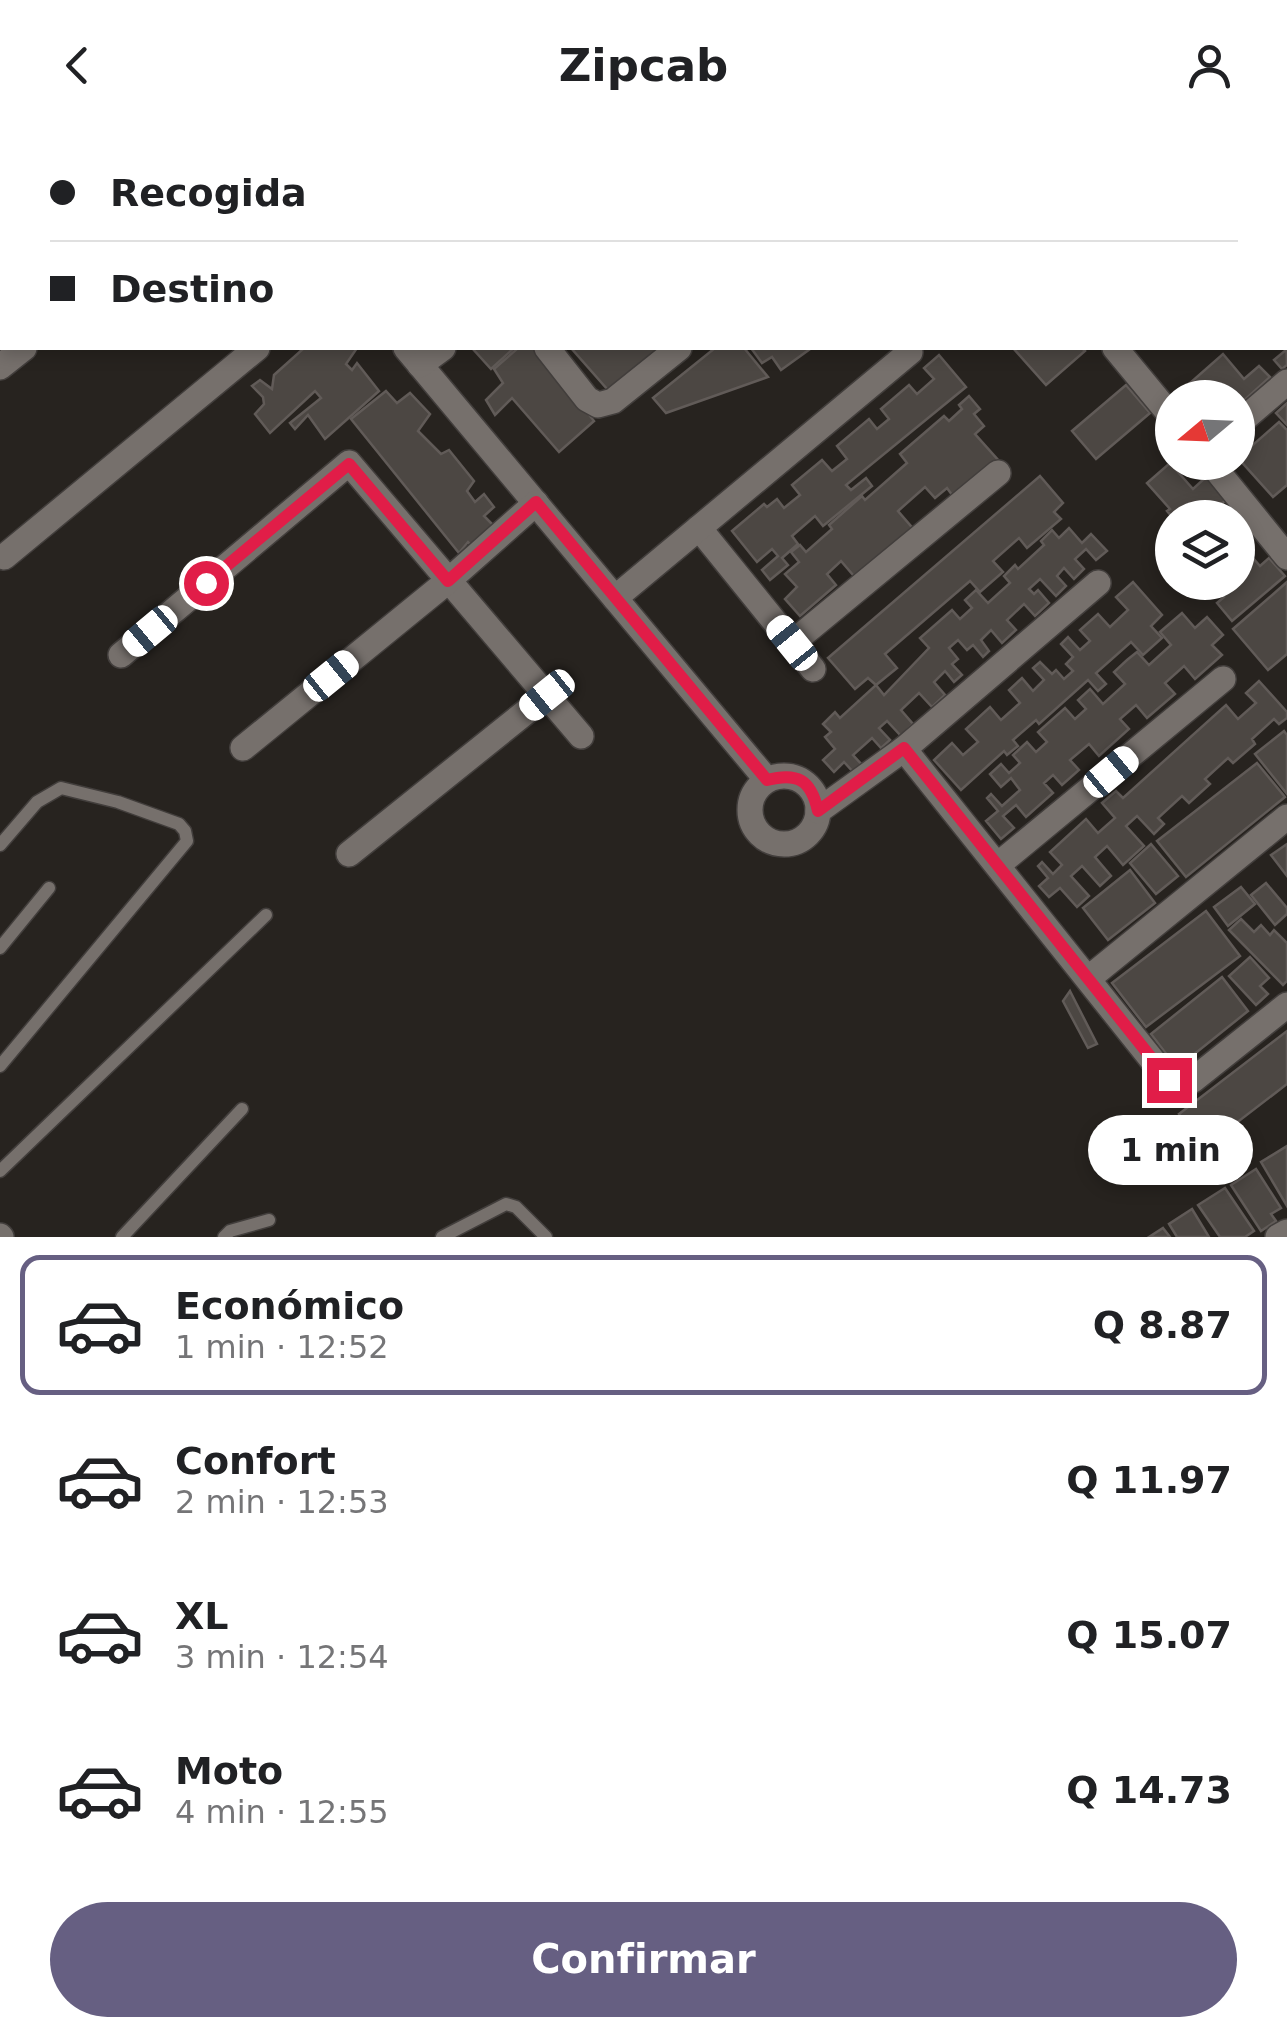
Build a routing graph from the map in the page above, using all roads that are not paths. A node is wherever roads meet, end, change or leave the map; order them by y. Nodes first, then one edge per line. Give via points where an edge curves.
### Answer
1 (21, 350) edge
2 (252, 350) edge
3 (550, 350) edge
4 (677, 350) edge
5 (1118, 350) edge
6 (910, 352) dead end
7 (413, 356) edge
8 (0, 367) edge
9 (1287, 382) edge
10 (1155, 396) edge
11 (1255, 409) edge
12 (998, 472) dead end
13 (1225, 480) edge
14 (536, 502) junction
15 (700, 528) junction
16 (4, 557) dead end
17 (1287, 557) edge
18 (448, 581) junction
19 (1098, 583) dead end
20 (615, 598) junction
21 (792, 643) junction
22 (121, 655) dead end
23 (813, 668) dead end
24 (1222, 679) dead end
25 (547, 695) junction
26 (581, 736) dead end
27 (243, 748) dead end
28 (904, 748) junction
29 (767, 780) junction
30 (818, 811) junction
31 (1287, 817) edge
32 (0, 845) edge
33 (349, 854) dead end
34 (999, 864) junction
35 (49, 888) dead end
36 (266, 915) dead end
37 (0, 948) edge
38 (1090, 978) junction
39 (1287, 1006) edge
40 (0, 1066) edge
41 (242, 1109) dead end
42 (0, 1171) edge
43 (268, 1220) dead end
44 (1287, 1232) edge
45 (122, 1237) edge
46 (224, 1237) edge
47 (442, 1237) edge
48 (546, 1237) edge
49 (1278, 1237) edge

1 - 8 street
2 - 16 street
3 - 4 street via 598,405 613,401
5 - 10 street
6 - 15 street
7 - 14 street
9 - 11 street
12 - 21 street
13 - 17 street
14 - 18 street
14 - 20 street
15 - 20 street
15 - 21 street
18 - 22 street via 349,464
18 - 25 street
18 - 27 street
19 - 28 street
20 - 29 street
21 - 23 street
24 - 34 street
25 - 26 street
25 - 33 street
28 - 30 street
28 - 34 street
29 - 30 street via 802,780
29 - 30 street via 757,788 750,813 772,842 798,842
31 - 38 street
32 - 40 lane via 36,802 61,788 179,824 187,840
34 - 38 street
35 - 37 lane
36 - 42 lane
38 - 39 street via 1180,1086
41 - 45 lane
43 - 46 lane
44 - 49 street
47 - 48 lane via 506,1204

